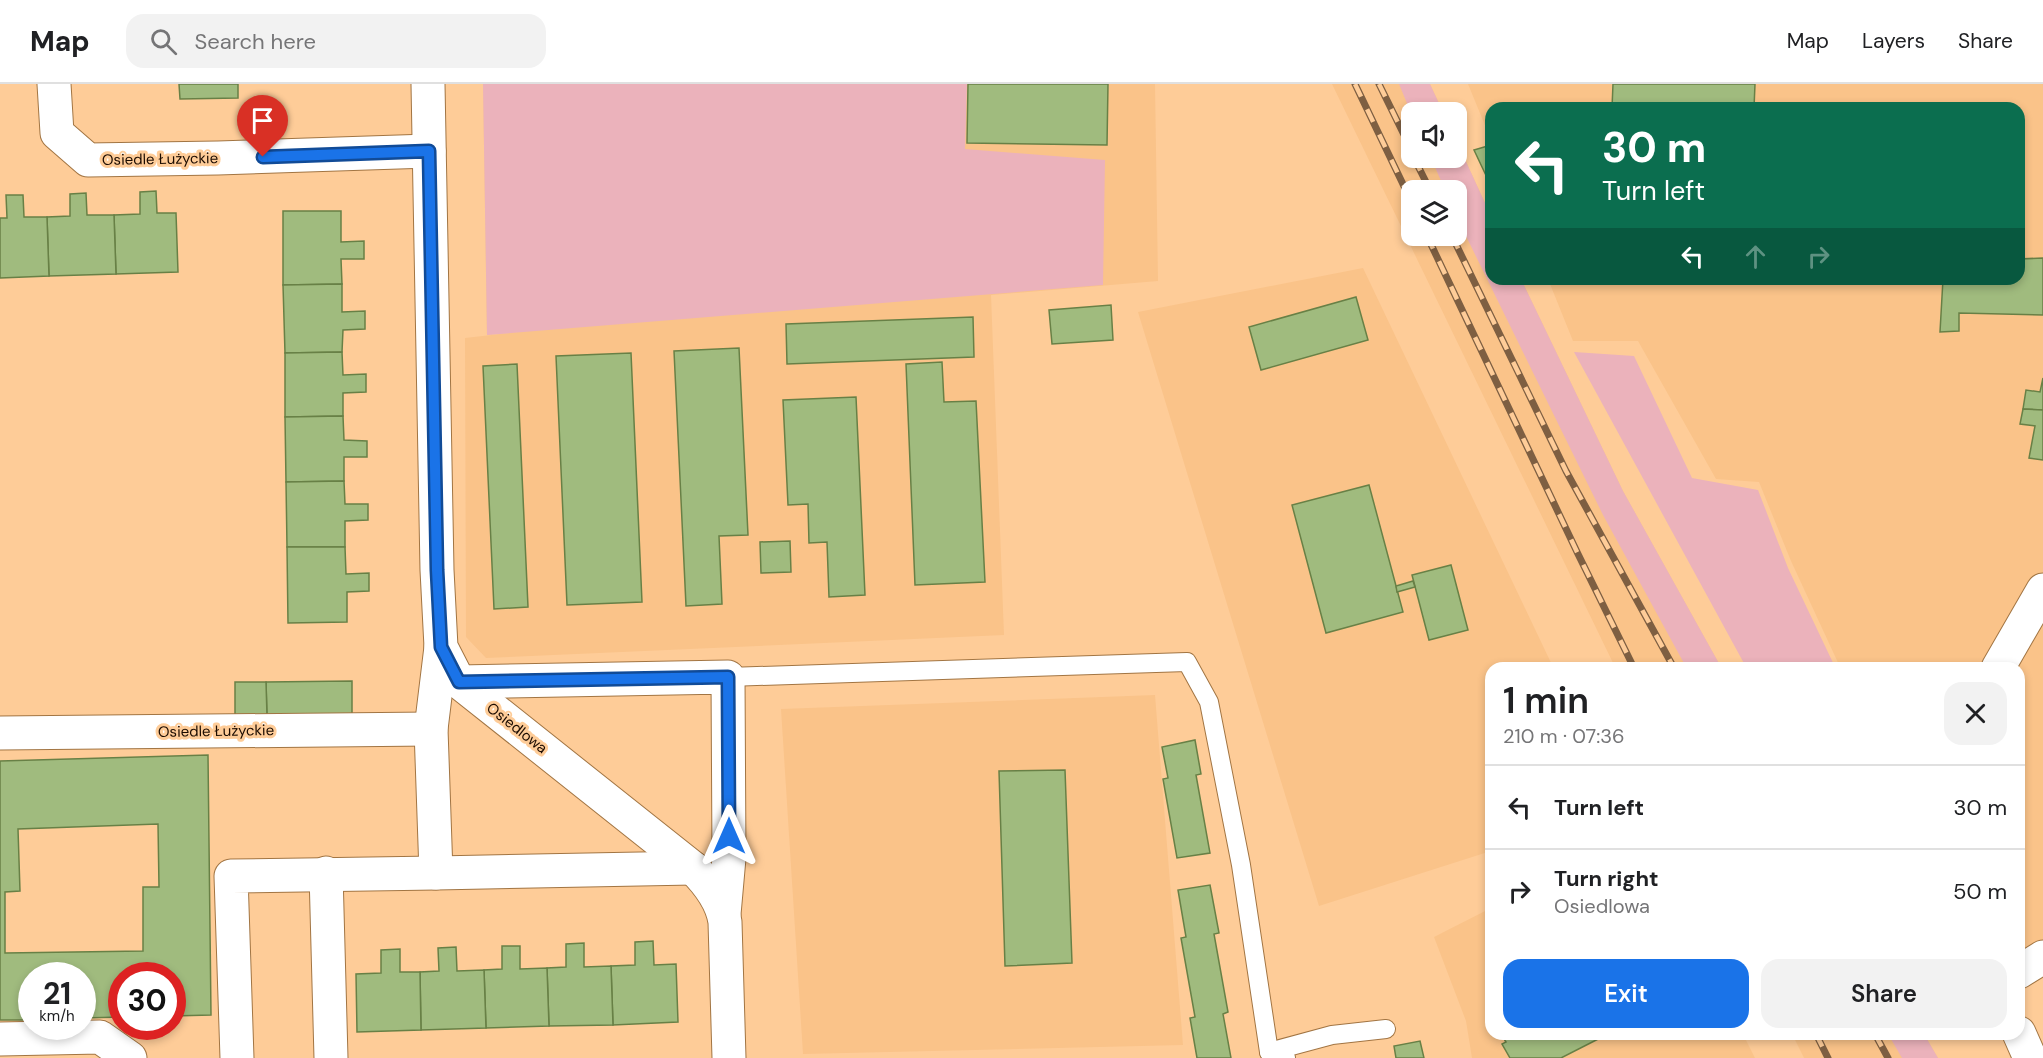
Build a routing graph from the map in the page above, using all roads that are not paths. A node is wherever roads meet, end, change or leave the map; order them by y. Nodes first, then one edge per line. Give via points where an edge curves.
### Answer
1 (54, 84) edge
2 (428, 84) edge
3 (429, 151) junction
4 (2043, 590) edge
5 (441, 647) junction
6 (2001, 662) edge
7 (728, 677) junction
8 (459, 682) junction
9 (431, 729) junction
10 (0, 733) edge
11 (693, 868) junction
12 (326, 873) junction
13 (436, 873) junction
14 (724, 914) junction
15 (2043, 957) edge
16 (2025, 968) edge
17 (1386, 1029) dead end
18 (0, 1039) edge
19 (2022, 1040) edge
20 (1269, 1052) junction
21 (130, 1058) edge
22 (237, 1058) edge
23 (331, 1058) edge
24 (729, 1058) edge
25 (1286, 1058) edge
26 (2030, 1058) edge

1 - 3 street, Osiedle Łużyckie via 57,133 88,160
2 - 3 street, Osiedlowa
3 - 5 street, Osiedlowa
4 - 6 street
5 - 8 street, Osiedlowa
5 - 9 street
7 - 8 street
7 - 14 street via 729,858
7 - 20 lane via 1187,662 1209,702 1241,865
8 - 11 street, Osiedlowa
9 - 10 street, Osiedle Łużyckie
9 - 13 street
11 - 13 street
11 - 14 street, Osiedlowa via 712,889
12 - 13 street
12 - 22 street via 231,876
12 - 23 street
14 - 24 street, Osiedlowa
15 - 16 street
17 - 20 lane via 1332,1035
18 - 21 street via 100,1037
19 - 26 street
20 - 25 lane

